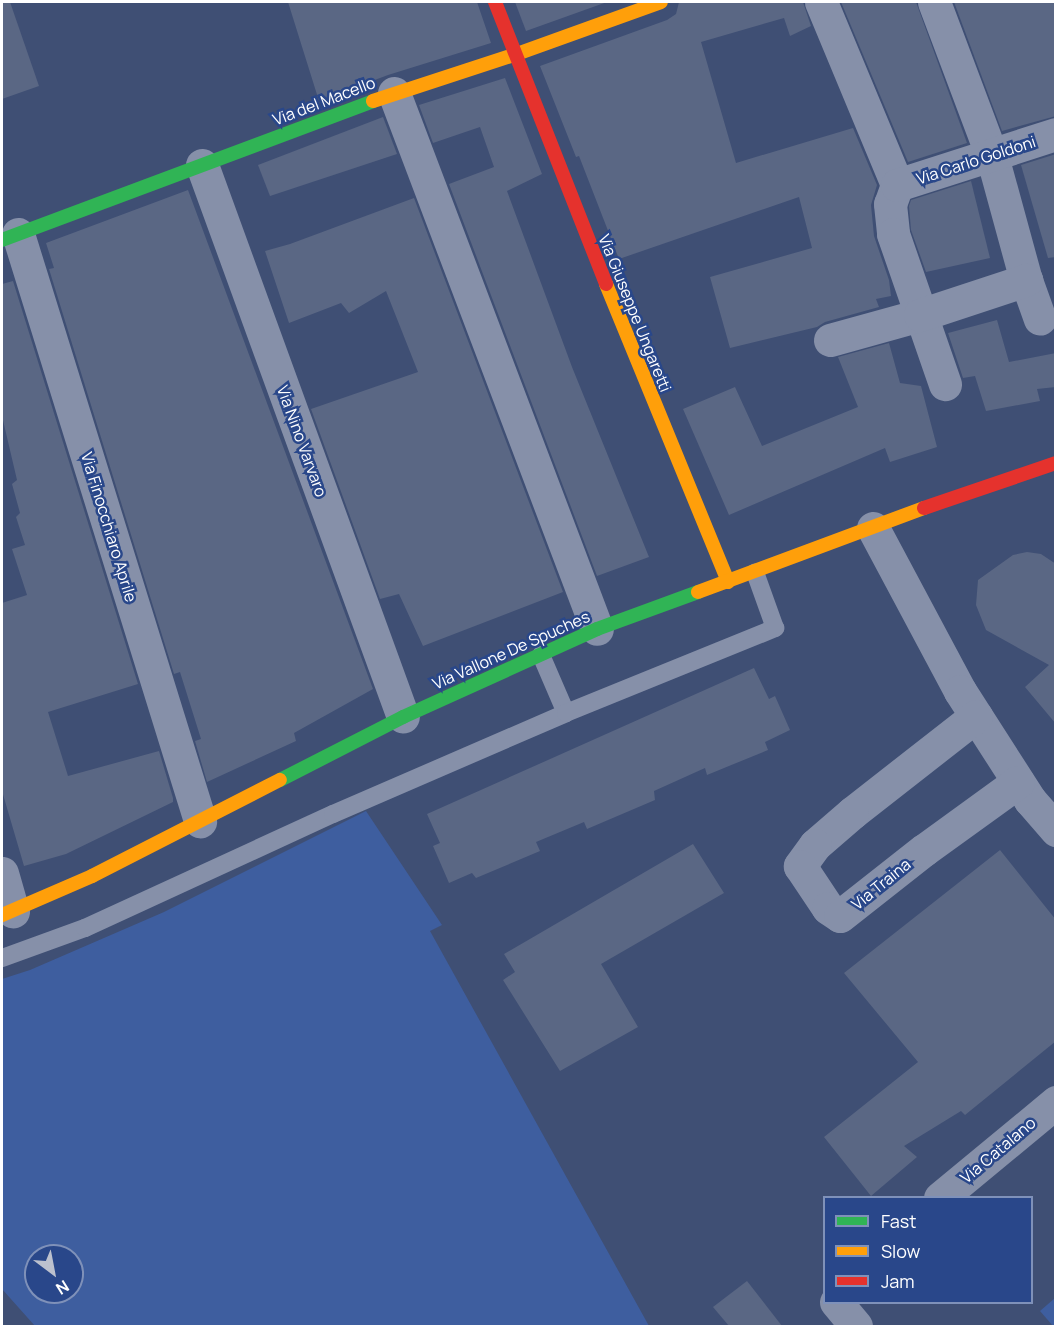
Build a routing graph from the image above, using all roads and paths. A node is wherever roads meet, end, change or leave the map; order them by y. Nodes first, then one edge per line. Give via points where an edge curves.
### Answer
1 (495, 2) edge
2 (661, 2) edge
3 (821, 2) edge
4 (934, 2) edge
5 (514, 55) junction
6 (394, 93) junction
7 (1056, 134) edge
8 (992, 156) junction
9 (202, 165) junction
10 (897, 185) junction
11 (10, 237) edge
12 (1026, 280) junction
13 (920, 315) junction
14 (1040, 319) dead end
15 (830, 340) dead end
16 (945, 384) dead end
17 (1056, 463) edge
18 (873, 528) junction
19 (755, 572) junction
20 (728, 582) junction
21 (597, 629) junction
22 (541, 655) junction
23 (566, 713) junction
24 (976, 716) junction
25 (403, 717) junction
26 (1018, 782) junction
27 (200, 821) junction
28 (1056, 830) edge
29 (2, 873) edge
30 (7, 913) edge
31 (2, 958) edge
32 (1056, 1102) edge
33 (941, 1196) edge
34 (838, 1304) edge
35 (855, 1326) edge

1 - 5 street, Via Giuseppe Ungaretti
2 - 5 street, Via del Macello
3 - 10 street
4 - 8 street
5 - 6 street, Via del Macello
5 - 20 street, Via Giuseppe Ungaretti
6 - 9 street, Via del Macello
6 - 21 street
7 - 8 street, Via Carlo Goldoni
8 - 10 street, Via Carlo Goldoni
8 - 12 street
9 - 11 street, Via del Macello
9 - 25 street, Via Nino Varvaro
10 - 13 street via 890,204 892,234
11 - 27 street, Via Finocchiaro Aprile
12 - 13 street
12 - 14 street
13 - 15 street
13 - 16 street
17 - 18 street, Via Vallone De Spuches
18 - 19 street, Via Vallone De Spuches
18 - 24 street
19 - 20 street, Via Vallone De Spuches
19 - 23 lane via 775,628
20 - 21 street, Via Vallone De Spuches
21 - 22 street, Via Vallone De Spuches
22 - 23 lane
22 - 25 street, Via Vallone De Spuches
23 - 31 lane via 333,814 86,928
24 - 26 street
24 - 26 street, Via Traina via 815,844 800,866 828,908 840,916
25 - 27 street, Via Vallone De Spuches
26 - 28 street
27 - 30 street, Via Vallone De Spuches via 92,876
29 - 30 street
32 - 33 street, Via Catalano
34 - 35 street

